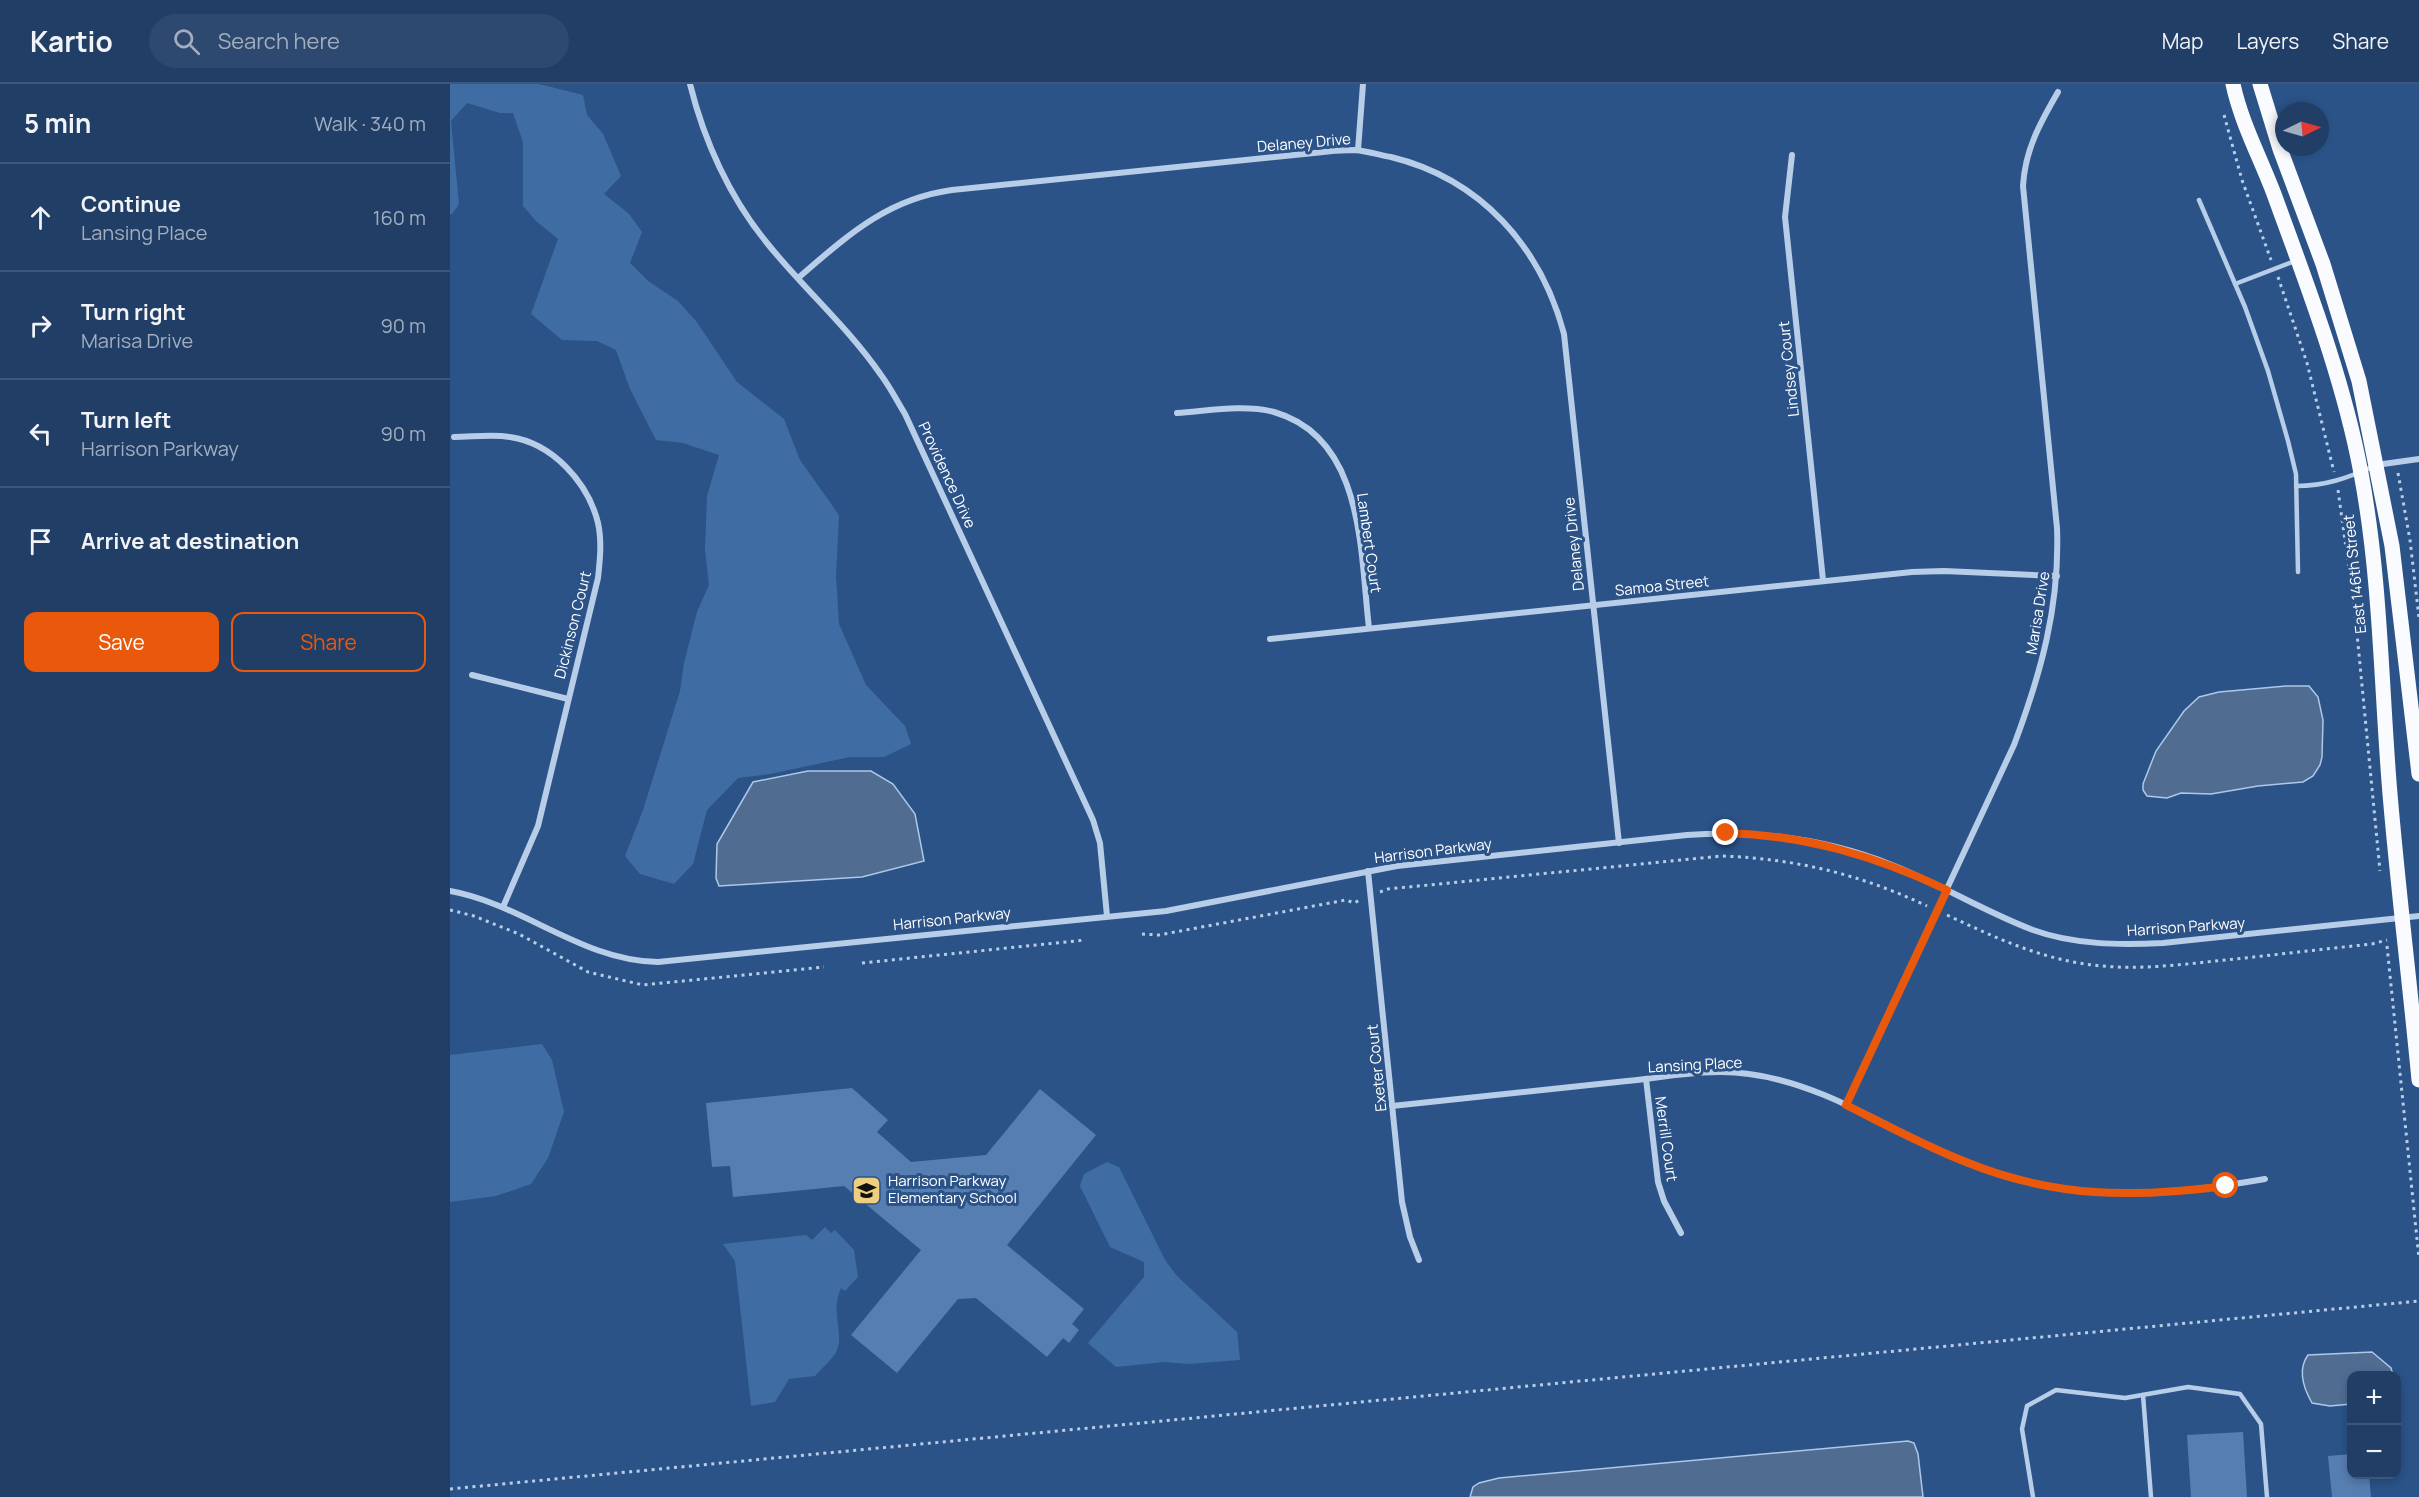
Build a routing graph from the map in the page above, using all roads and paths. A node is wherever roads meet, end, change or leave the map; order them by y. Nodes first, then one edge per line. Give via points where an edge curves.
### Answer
1 (690, 84) edge
2 (1363, 84) edge
3 (2233, 84) edge
4 (2260, 84) edge
5 (2058, 92) dead end
6 (2223, 112) dead end
7 (1358, 150) junction
8 (1792, 155) dead end
9 (2199, 200) dead end
10 (2298, 260) junction
11 (2274, 268) junction
12 (798, 278) junction
13 (2235, 284) junction
14 (1177, 413) dead end
15 (454, 437) dead end
16 (2419, 459) edge
17 (2376, 465) junction
18 (2361, 472) junction
19 (2399, 478) dead end
20 (2337, 482) junction
21 (2296, 486) junction
22 (2298, 572) dead end
23 (2057, 576) junction
24 (1823, 580) junction
25 (1593, 606) junction
26 (2419, 618) edge
27 (1369, 628) junction
28 (1269, 639) dead end
29 (472, 675) dead end
30 (568, 699) junction
31 (2419, 774) edge
32 (1619, 843) junction
33 (1368, 871) junction
34 (2379, 871) dead end
35 (1947, 890) junction
36 (450, 891) edge
37 (1371, 895) junction
38 (503, 907) junction
39 (1937, 911) junction
40 (1107, 916) junction
41 (2413, 917) edge
42 (1142, 934) dead end
43 (1085, 940) dead end
44 (862, 963) dead end
45 (1646, 1079) junction
46 (2419, 1080) edge
47 (1846, 1105) junction
48 (1392, 1106) junction
49 (2265, 1179) dead end
50 (1681, 1233) dead end
51 (2419, 1259) edge
52 (1419, 1260) dead end
53 (2419, 1300) edge
54 (2143, 1395) junction
55 (450, 1489) edge
56 (2033, 1497) edge
57 (2151, 1497) edge
58 (2267, 1497) edge

1 - 12 street, Providence Drive via 703,127 734,194 766,242
2 - 7 street
3 - 10 main road, East 146th Street via 2238,107
4 - 17 main road via 2359,381
5 - 23 street, Marisa Drive via 2034,135 2023,186 2056,507
6 - 11 path via 2242,180
7 - 12 street, Delaney Drive via 934,192 901,204 857,228
7 - 25 street, Delaney Drive via 1415,164 1472,194 1517,236 1542,274 1559,314 1568,354
8 - 24 street, Lindsey Court via 1785,217
9 - 13 lane
10 - 11 lane
10 - 18 main road, East 146th Street via 2340,385
11 - 13 lane
11 - 20 path via 2307,363
12 - 40 street, Providence Drive via 881,375 914,433 1097,831
13 - 21 lane via 2268,371 2294,462
14 - 27 street, Lambert Court via 1244,409 1274,412 1295,421 1324,445 1343,472 1353,499
15 - 30 street, Dickinson Court via 509,436 541,448 572,473 592,506 598,523 601,558
16 - 17 street
17 - 18 lane
17 - 31 main road via 2392,546
18 - 20 lane
18 - 41 main road, East 146th Street via 2374,556 2390,794
19 - 26 path
20 - 21 lane
20 - 34 path via 2355,614
21 - 22 lane
23 - 24 street, Samoa Street via 1944,571
23 - 35 street, Marisa Drive via 2049,634 2035,690
24 - 25 street, Samoa Street
25 - 27 street, Samoa Street
25 - 32 street, Delaney Drive
27 - 28 street, Samoa Street
29 - 30 street
30 - 38 street, Dickinson Court via 538,826
32 - 33 street, Harrison Parkway
32 - 35 street, Harrison Parkway via 1726,833 1803,840 1883,862
33 - 37 street, Exeter Court
33 - 40 street, Harrison Parkway via 1166,910
35 - 39 street, Marisa Drive
35 - 41 street, Harrison Parkway via 2032,930 2061,938 2110,943 2163,944
36 - 38 street, Harrison Parkway
37 - 39 path via 1388,890 1722,856 1823,868 1886,887
37 - 42 path via 1354,903 1346,900 1159,935
37 - 48 street, Exeter Court
38 - 40 street, Harrison Parkway via 600,952 649,962
39 - 47 street, Marisa Drive
39 - 51 path via 2017,947 2103,966 2189,964 2387,940
41 - 46 main road, East 146th Street
43 - 44 path
45 - 47 street, Lansing Place via 1748,1074 1801,1086
45 - 48 street, Lansing Place
45 - 50 street, Merrill Court via 1658,1182
47 - 49 street, Lansing Place via 1961,1161 2046,1186 2140,1195
48 - 52 street, Exeter Court via 1405,1219
53 - 55 path
54 - 56 lane via 2125,1398 2056,1390 2027,1406 2022,1429
54 - 57 lane
54 - 58 lane via 2188,1387 2240,1394 2261,1424

